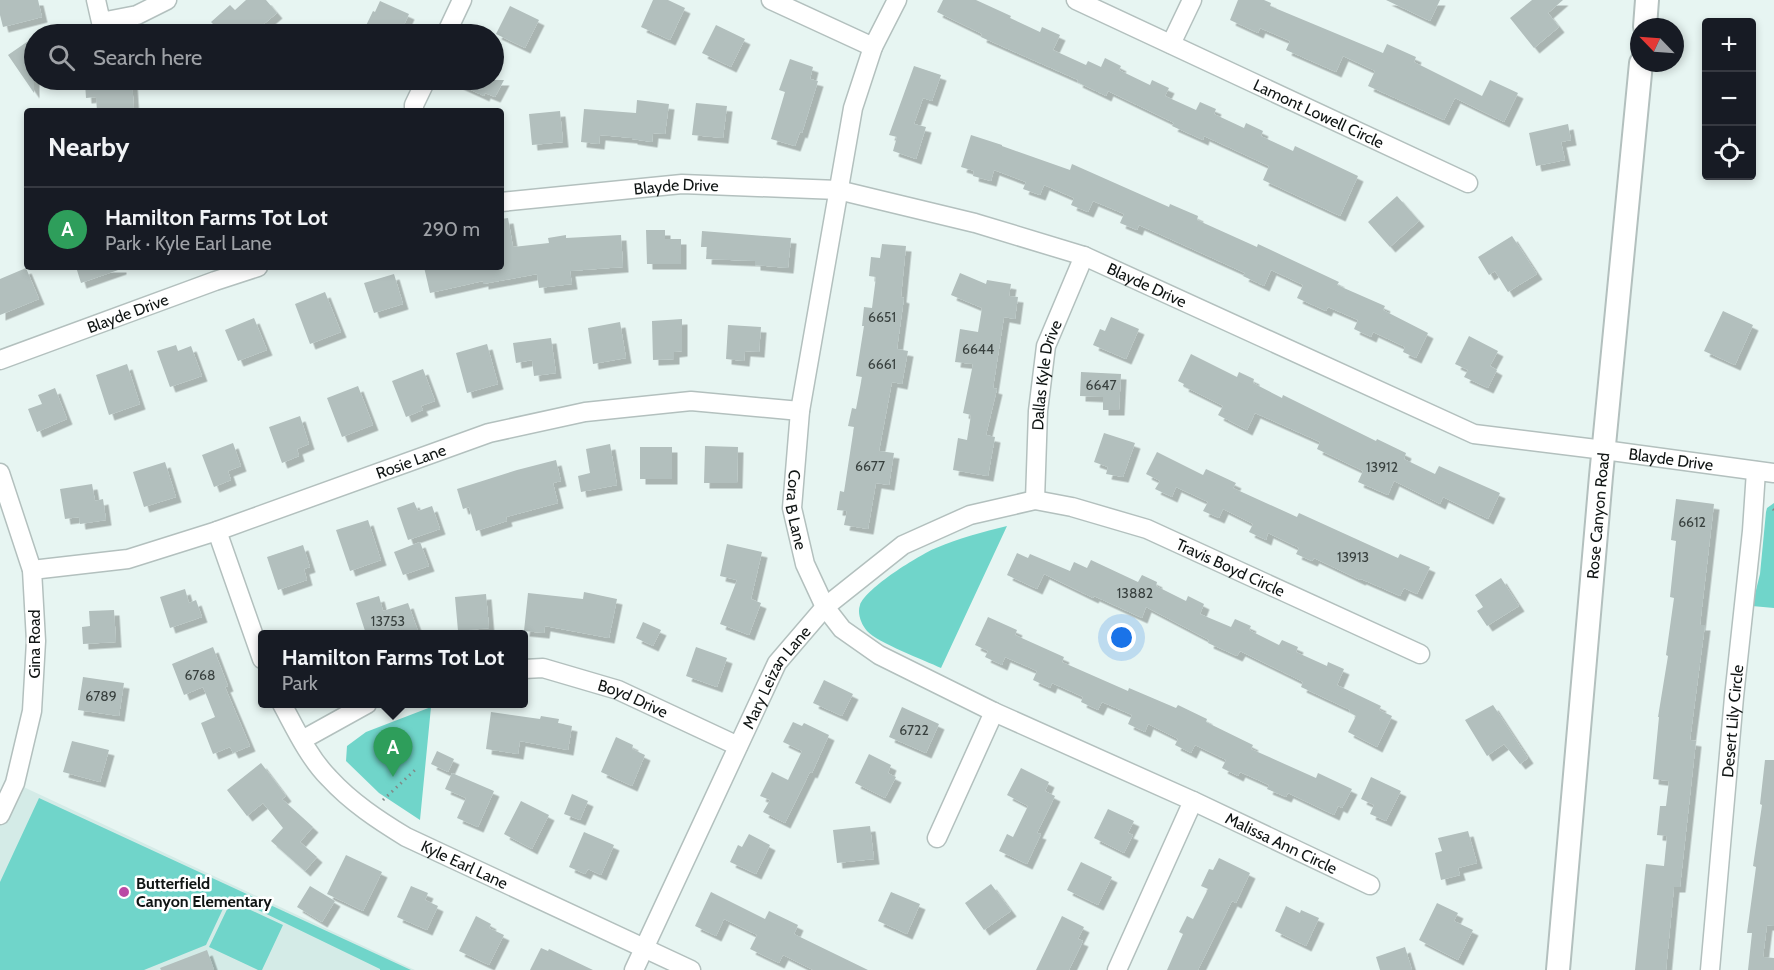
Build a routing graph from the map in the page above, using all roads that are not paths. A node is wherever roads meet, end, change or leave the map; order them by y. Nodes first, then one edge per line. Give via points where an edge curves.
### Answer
1 (96, 0) edge
2 (166, 0) edge
3 (462, 0) edge
4 (771, 0) edge
5 (897, 0) edge
6 (1076, 0) edge
7 (1192, 0) edge
8 (1647, 0) edge
9 (1646, 18) edge
10 (451, 24) edge
11 (1171, 44) junction
12 (873, 47) junction
13 (1640, 72) edge
14 (421, 90) edge
15 (414, 108) edge
16 (1468, 183) dead end
17 (838, 190) junction
18 (504, 202) edge
19 (1084, 256) junction
20 (249, 270) edge
21 (0, 360) edge
22 (800, 411) junction
23 (1604, 450) junction
24 (1756, 471) junction
25 (0, 473) edge
26 (1774, 473) edge
27 (1035, 500) junction
28 (217, 531) junction
29 (32, 570) junction
30 (825, 607) junction
31 (258, 648) edge
32 (1420, 654) dead end
33 (528, 669) edge
34 (284, 708) edge
35 (360, 708) edge
36 (994, 712) junction
37 (302, 740) junction
38 (738, 746) junction
39 (1193, 801) junction
40 (0, 815) edge
41 (937, 838) dead end
42 (1370, 885) dead end
43 (645, 948) junction
44 (634, 970) edge
45 (691, 970) edge
46 (1117, 970) edge
47 (1558, 970) edge
48 (1710, 970) edge

1 - 2 street via 101,22 137,15
3 - 10 street
4 - 12 street
5 - 12 street, Cora B Lane
6 - 11 street, Lamont Lowell Circle
7 - 11 street
8 - 9 street
11 - 16 street, Lamont Lowell Circle
12 - 17 street, Cora B Lane via 853,108
13 - 23 street, Rose Canyon Road
14 - 15 street
17 - 18 street, Blayde Drive via 682,184
17 - 19 street, Blayde Drive via 975,223
17 - 22 street, Cora B Lane
19 - 23 street, Blayde Drive via 1474,434
19 - 27 street, Dallas Kyle Drive via 1046,346 1038,411
20 - 21 street, Blayde Drive
22 - 28 street, Rosie Lane via 691,401 585,412 489,433
22 - 30 street, Cora B Lane via 792,508 805,564
23 - 24 street, Blayde Drive
23 - 47 street, Rose Canyon Road
24 - 26 street, Blayde Drive
24 - 48 street, Desert Lily Circle
25 - 29 street, Gina Road
27 - 30 street, Mary Leizan Lane via 970,515 903,544
27 - 32 street, Travis Boyd Circle via 1147,529
28 - 29 street, Rosie Lane via 128,559
28 - 31 street
29 - 40 street, Gina Road via 36,641 32,711 15,783
30 - 36 street, Cora B Lane via 842,629 879,655
30 - 38 street, Mary Leizan Lane via 777,663
33 - 38 street, Boyd Drive via 543,668 618,690
34 - 37 street, Kyle Earl Lane
35 - 37 street
36 - 39 street, Cora B Lane
36 - 41 street
37 - 43 street, Kyle Earl Lane via 328,778 371,816 406,837
38 - 43 street, Mary Leizan Lane
39 - 42 street, Malissa Ann Circle
39 - 46 street
43 - 44 street, Mary Leizan Lane
43 - 45 street, Kyle Earl Lane

